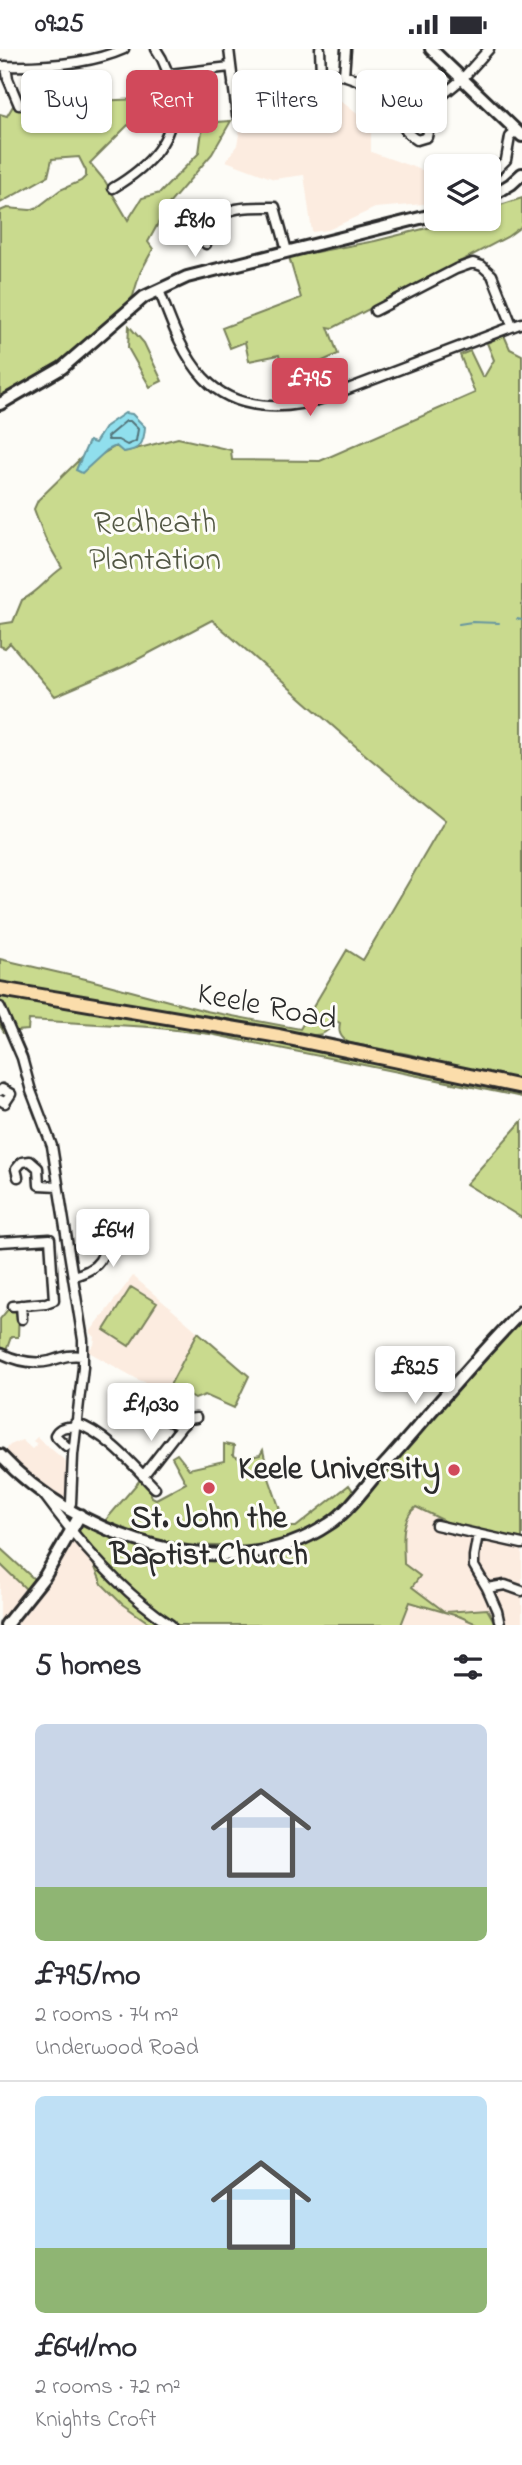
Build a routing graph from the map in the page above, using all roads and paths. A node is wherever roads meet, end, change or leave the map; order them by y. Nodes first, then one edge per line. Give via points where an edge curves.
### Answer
1 (124, 49) edge
2 (156, 49) edge
3 (229, 49) edge
4 (320, 49) edge
5 (346, 49) edge
6 (431, 49) edge
7 (489, 49) edge
8 (3, 66) edge
9 (230, 67) junction
10 (168, 70) edge
11 (204, 70) edge
12 (321, 70) edge
13 (344, 75) joint
14 (232, 79) edge
15 (462, 79) junction
16 (356, 80) edge
17 (447, 91) edge
18 (19, 105) dead end
19 (168, 133) edge
20 (406, 133) edge
21 (428, 133) edge
22 (519, 133) edge
23 (501, 165) edge
24 (522, 174) edge
25 (113, 189) dead end
26 (501, 190) edge
27 (424, 217) edge
28 (206, 244) dead end
29 (286, 251) junction
30 (159, 290) junction
31 (380, 311) dead end
32 (522, 323) edge
33 (512, 325) junction
34 (0, 404) edge
35 (0, 989) edge
36 (0, 1007) edge
37 (522, 1087) edge
38 (0, 1091) edge
39 (0, 1100) edge
40 (18, 1177) dead end
41 (58, 1186) junction
42 (110, 1225) dead end
43 (0, 1242) edge
44 (74, 1276) junction
45 (522, 1311) edge
46 (22, 1319) dead end
47 (0, 1353) edge
48 (83, 1356) junction
49 (151, 1412) dead end
50 (196, 1419) dead end
51 (75, 1425) junction
52 (181, 1427) junction
53 (66, 1446) dead end
54 (0, 1455) edge
55 (148, 1472) junction
56 (155, 1488) dead end
57 (41, 1490) junction
58 (68, 1510) junction
59 (80, 1515) junction
60 (436, 1525) dead end
61 (70, 1532) junction
62 (478, 1534) junction
63 (522, 1544) edge
64 (488, 1588) junction
65 (522, 1591) edge
66 (6, 1625) edge
67 (171, 1625) edge
68 (500, 1625) edge

1 - 8 street via 83,60
2 - 10 street
3 - 9 street
4 - 12 street
5 - 13 street
6 - 15 street
7 - 15 street
8 - 18 street
9 - 11 street
9 - 14 street
13 - 16 street
15 - 17 street
15 - 22 street
19 - 25 street via 151,160
20 - 21 street via 417,140
22 - 23 street via 510,137
24 - 26 street
27 - 29 street
28 - 29 street via 216,219 228,210 275,207
29 - 30 street via 187,277
30 - 33 street via 176,335 204,378 244,402 270,407 327,397
30 - 34 street via 134,305 62,369
31 - 33 street via 473,263 492,275
32 - 33 street
35 - 37 main road, Keele Road via 265,1034
36 - 41 street via 52,1146
38 - 39 street via 11,1094 5,1103
40 - 41 street via 16,1169 22,1161 30,1161 38,1168 39,1185
41 - 44 street
42 - 44 street via 99,1264
43 - 46 street via 50,1239 54,1300 17,1305
44 - 48 street
45 - 59 street via 331,1524 291,1544 252,1554 198,1553 147,1544
47 - 48 street via 39,1363 72,1354
48 - 51 street
49 - 52 street
50 - 52 street via 192,1417
51 - 53 street via 52,1434
51 - 55 street via 101,1436
51 - 58 street
52 - 55 street
54 - 57 street
55 - 56 street
57 - 58 street
57 - 61 street
58 - 59 street
59 - 61 street
60 - 62 street
61 - 66 street via 45,1576
61 - 67 street
62 - 63 street
62 - 64 street via 474,1566
64 - 65 street via 505,1585
64 - 68 street

